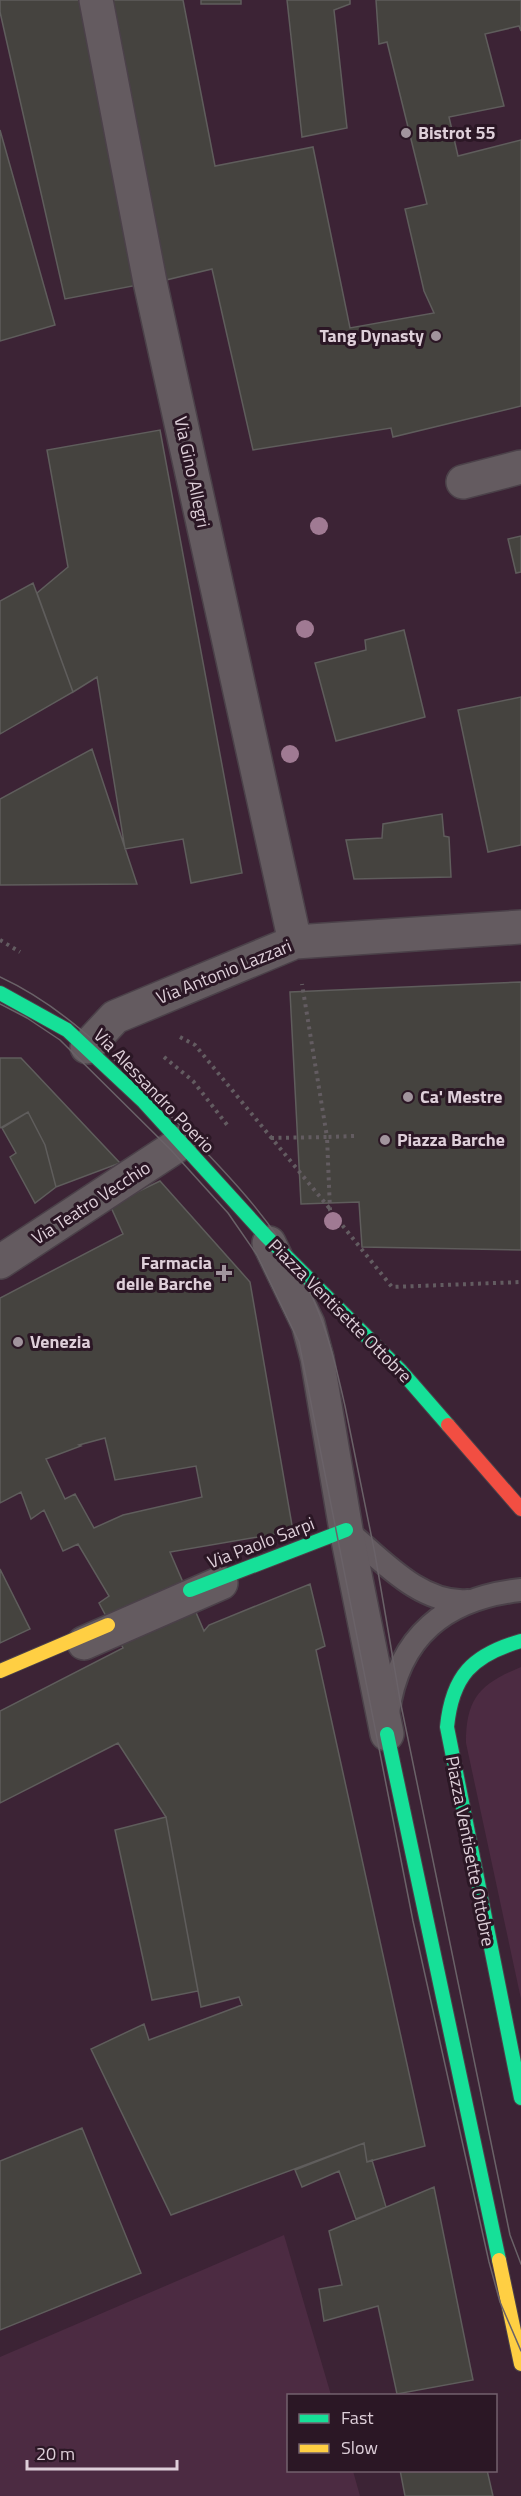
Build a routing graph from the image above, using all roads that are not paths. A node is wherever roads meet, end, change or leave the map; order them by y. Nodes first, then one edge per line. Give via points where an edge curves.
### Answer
1 (96, 0) edge
2 (521, 467) edge
3 (463, 482) dead end
4 (521, 927) edge
5 (296, 942) junction
6 (0, 993) edge
7 (87, 1047) junction
8 (182, 1143) junction
9 (266, 1236) junction
10 (0, 1262) edge
11 (521, 1509) edge
12 (342, 1531) junction
13 (190, 1590) dead end
14 (521, 1590) edge
15 (473, 1600) junction
16 (108, 1625) dead end
17 (521, 1641) edge
18 (0, 1671) edge
19 (0, 1679) edge
20 (387, 1734) junction
21 (521, 2098) edge
22 (490, 2220) junction
23 (521, 2298) edge
24 (521, 2364) edge

1 - 5 street, Via Gino Allegri via 150,282
2 - 3 street
4 - 5 street, Via Antonio Lazzari
5 - 7 street, Via Antonio Lazzari via 115,1017
6 - 7 street, Via Alessandro Poerio via 67,1030
7 - 8 street, Via Alessandro Poerio
8 - 9 street, Via Alessandro Poerio
8 - 10 street, Via Teatro Vecchio
9 - 11 street, Piazza Ventisette Ottobre via 401,1371
9 - 12 street, Piazza Ventisette Ottobre via 308,1324 317,1358
12 - 13 street, Via Paolo Sarpi
12 - 15 lane, Piazza Ventisette Ottobre via 421,1589 442,1599
12 - 19 street
12 - 20 street, Piazza Ventisette Ottobre
14 - 15 lane, Piazza Ventisette Ottobre
15 - 20 lane, Piazza Ventisette Ottobre via 438,1617 411,1648 393,1687
16 - 18 street
17 - 21 street, Piazza Ventisette Ottobre via 489,1651 458,1681 448,1702 447,1727
20 - 22 street, Piazza Ventisette Ottobre
22 - 23 street, Piazza Ventisette Ottobre
22 - 24 street, Piazza Ventisette Ottobre

